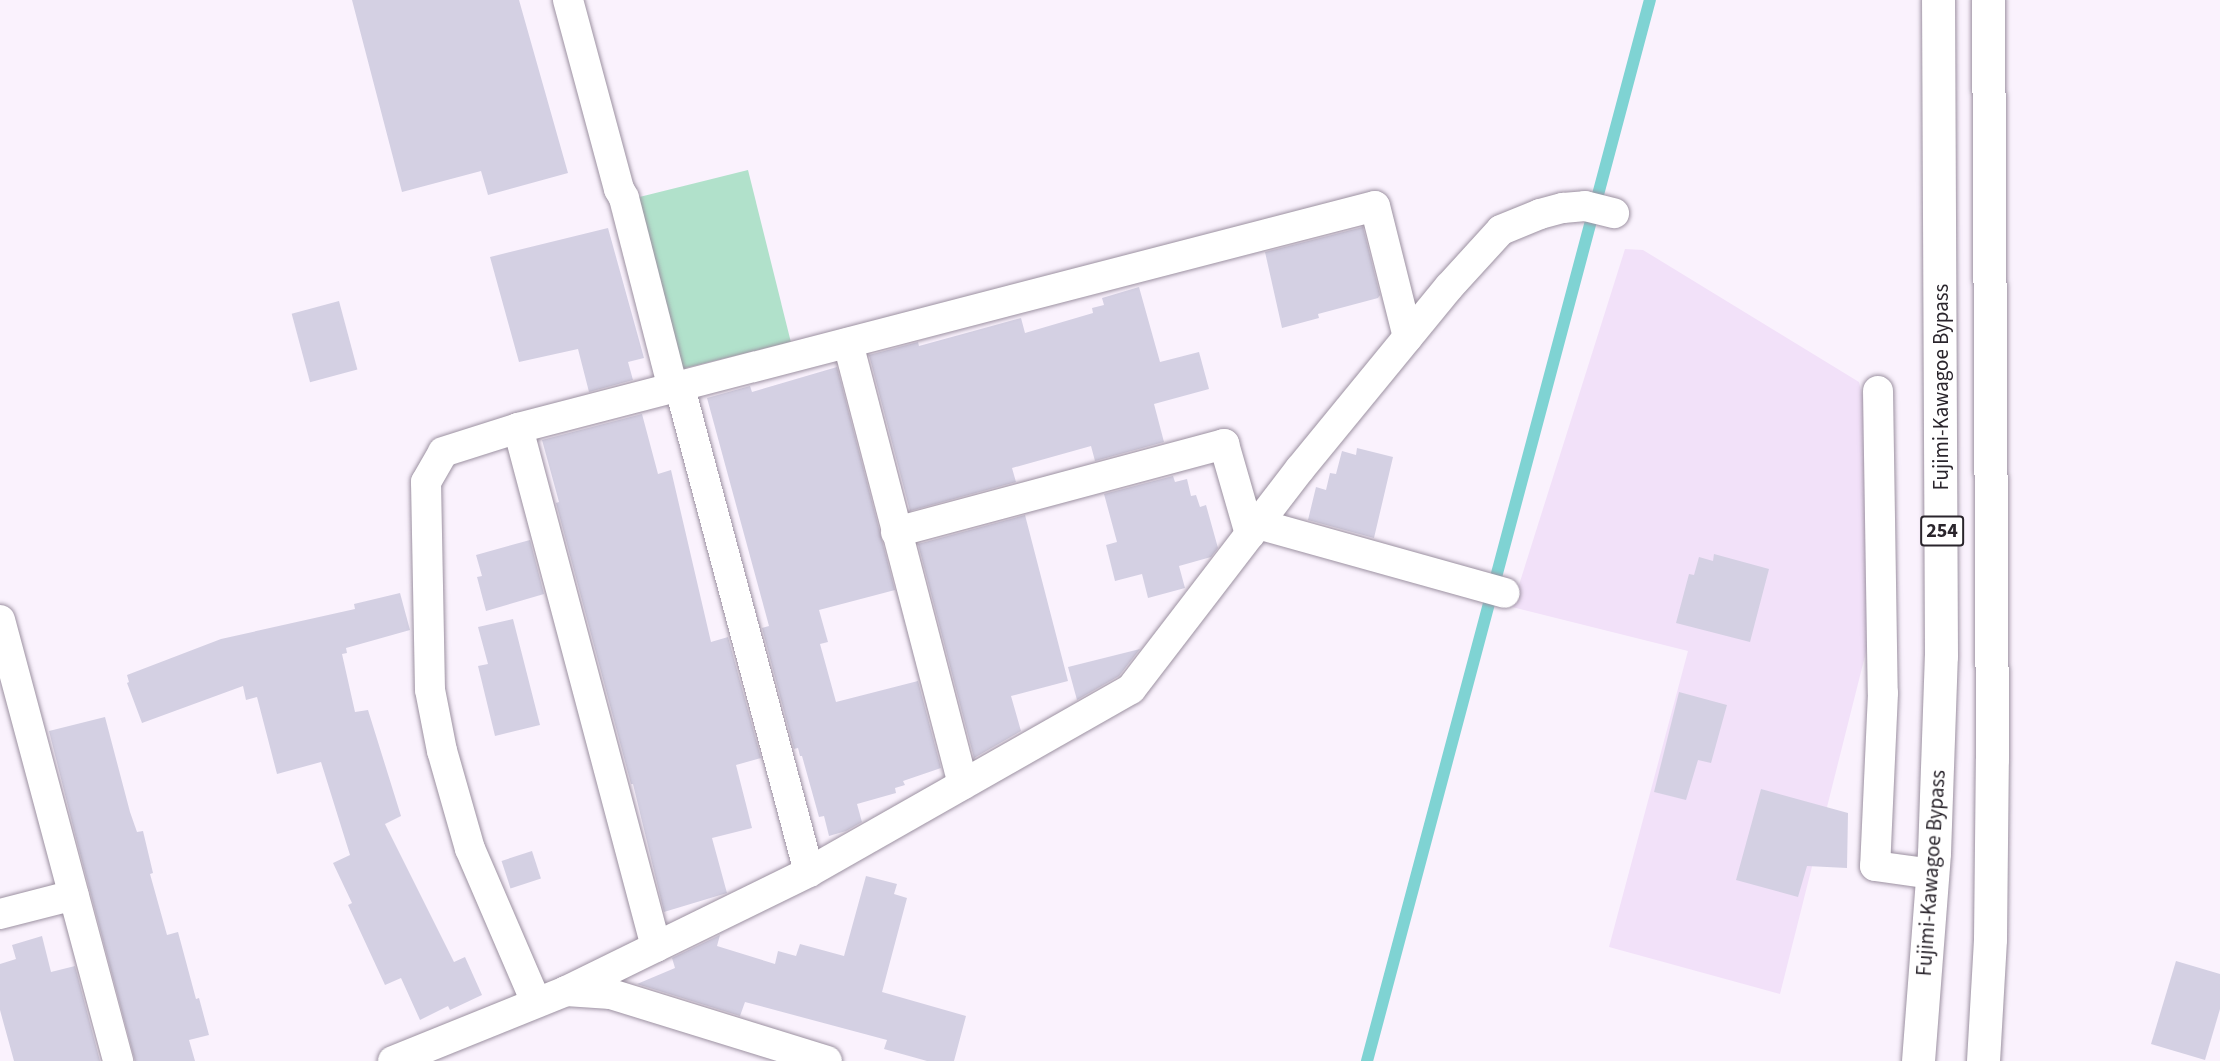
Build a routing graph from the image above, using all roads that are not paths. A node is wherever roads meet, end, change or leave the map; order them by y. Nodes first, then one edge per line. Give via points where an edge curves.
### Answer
1 (568, 0) edge
2 (1938, 0) edge
3 (1988, 0) edge
4 (1614, 213) dead end
5 (1408, 337) junction
6 (848, 343) junction
7 (677, 389) junction
8 (1878, 391) dead end
9 (518, 428) junction
10 (1254, 529) junction
11 (896, 532) junction
12 (1492, 589) dead end
13 (0, 620) edge
14 (963, 784) junction
15 (809, 872) junction
16 (1933, 874) junction
17 (74, 895) junction
18 (0, 914) edge
19 (656, 947) junction
20 (566, 991) junction
21 (536, 1002) junction
22 (118, 1061) edge
23 (393, 1061) edge
24 (827, 1061) edge
25 (1917, 1061) edge
26 (1983, 1061) edge

1 - 7 street
2 - 16 highway, Fujimi-Kawagoe Bypass / 254 via 1942,490
3 - 26 highway, 254 via 1992,759 1990,939
4 - 5 street via 1584,206 1563,208 1501,230
5 - 6 street via 1375,206
5 - 10 street
6 - 7 street
6 - 11 street
7 - 9 street
7 - 15 street
8 - 16 street via 1883,693 1875,866
9 - 19 street
9 - 21 street via 443,452 426,482 430,690 442,751 470,849
10 - 11 street via 1224,444
10 - 12 street
10 - 14 street via 1131,689
11 - 14 street
13 - 17 street
14 - 15 street
15 - 19 street
16 - 25 highway, Fujimi-Kawagoe Bypass / 254
17 - 18 street
17 - 22 street
19 - 20 street
20 - 21 street
20 - 24 street via 611,994
21 - 23 street

